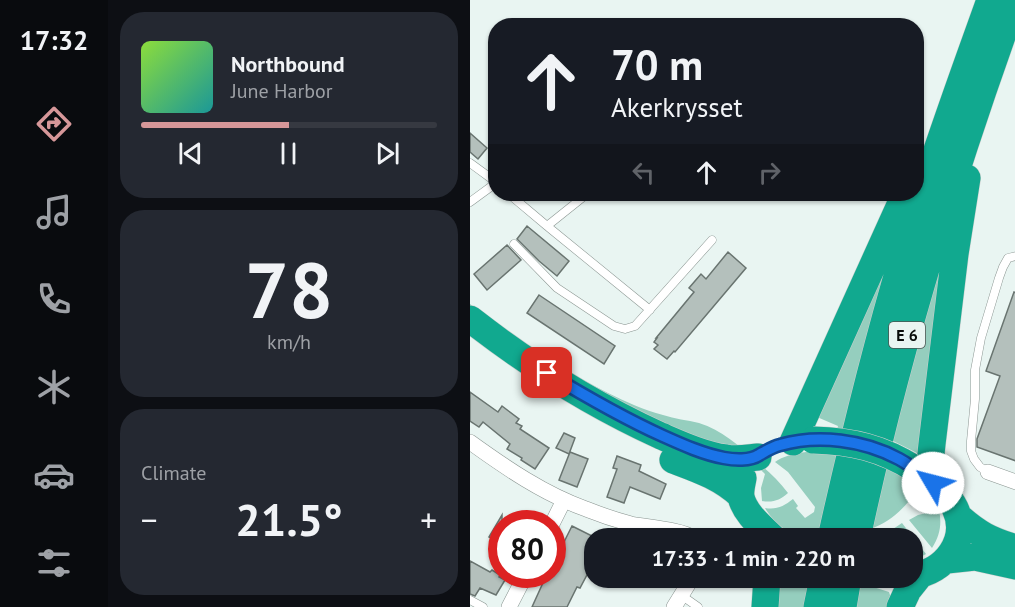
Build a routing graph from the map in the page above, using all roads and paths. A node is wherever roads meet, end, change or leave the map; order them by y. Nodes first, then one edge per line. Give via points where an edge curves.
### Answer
1 (990, 0) edge
2 (1015, 0) edge
3 (954, 136) junction
4 (924, 156) edge
5 (470, 163) edge
6 (488, 177) edge
7 (488, 189) edge
8 (924, 198) edge
9 (517, 201) edge
10 (578, 201) edge
11 (902, 201) edge
12 (923, 201) edge
13 (470, 202) edge
14 (547, 226) junction
15 (712, 240) dead end
16 (514, 244) dead end
17 (1016, 256) edge
18 (650, 310) junction
19 (470, 319) edge
20 (470, 341) edge
21 (803, 441) junction
22 (470, 442) edge
23 (758, 457) junction
24 (988, 472) joint
25 (924, 476) junction
26 (1016, 482) edge
27 (741, 496) junction
28 (564, 500) junction
29 (559, 510) edge
30 (958, 516) junction
31 (657, 528) edge
32 (761, 528) edge
33 (833, 528) edge
34 (859, 528) edge
35 (1016, 548) edge
36 (947, 560) junction
37 (1016, 566) edge
38 (923, 572) edge
39 (519, 588) edge
40 (685, 588) edge
41 (766, 588) edge
42 (821, 588) edge
43 (846, 588) edge
44 (909, 588) edge
45 (470, 600) edge
46 (677, 601) edge
47 (483, 607) edge
48 (509, 607) edge
49 (698, 607) edge
50 (765, 607) edge
51 (817, 607) edge
52 (843, 607) edge
53 (900, 607) edge

1 - 3 highway, E 6
2 - 3 highway, E 6
3 - 4 highway, E 6
3 - 8 highway, E 6
3 - 25 highway, E 6 via 970,162 955,254 931,473
3 - 34 highway, E 6 via 936,233
5 - 6 lane
7 - 13 lane
9 - 14 lane
10 - 14 lane
11 - 21 highway
12 - 33 highway, E 6 via 876,351
14 - 18 lane
15 - 18 lane
16 - 18 lane via 557,288 614,326 635,326
17 - 24 lane via 1008,258 998,278 975,370 971,451 980,467
19 - 23 highway via 556,379 652,431 724,458
20 - 27 highway via 584,415 641,446 718,478
21 - 23 highway via 770,448
21 - 25 highway, bridge via 841,441 870,447 901,460
22 - 28 street
23 - 27 highway via 744,477
24 - 26 street
25 - 30 highway via 951,501
27 - 32 highway
28 - 29 street
28 - 31 street via 629,523
30 - 35 highway via 989,539
30 - 36 highway via 957,543
36 - 37 highway via 975,558
36 - 38 highway
39 - 48 street
40 - 46 street
41 - 50 highway
42 - 51 highway
43 - 52 highway
44 - 53 highway
45 - 47 lane
46 - 49 lane

